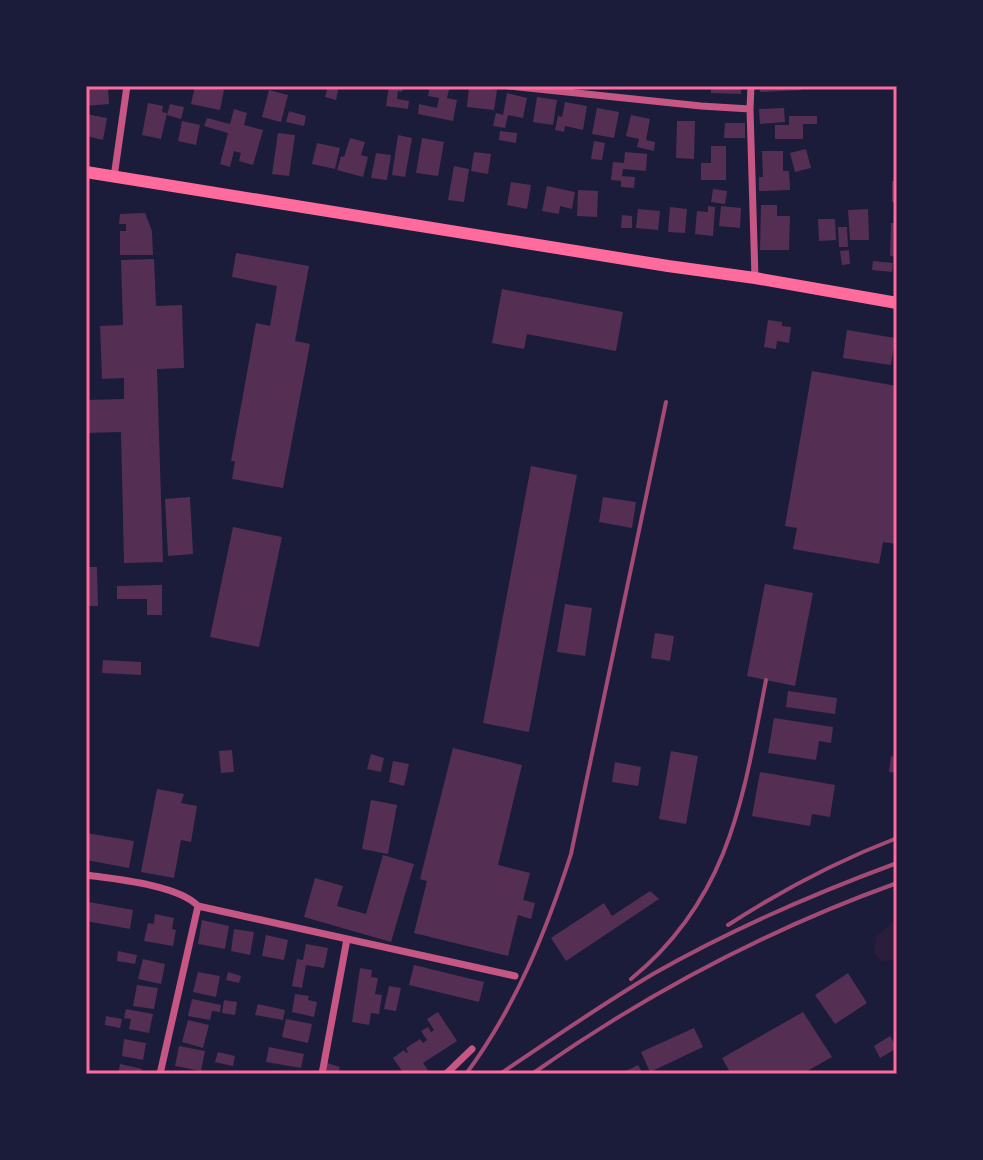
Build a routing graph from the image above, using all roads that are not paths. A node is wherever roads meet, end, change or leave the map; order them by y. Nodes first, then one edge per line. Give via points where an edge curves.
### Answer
1 (127, 86) edge
2 (509, 86) edge
3 (751, 86) edge
4 (750, 109) junction
5 (86, 172) edge
6 (114, 177) junction
7 (755, 278) junction
8 (897, 303) edge
9 (86, 875) edge
10 (198, 906) junction
11 (347, 939) junction
12 (515, 976) dead end
13 (472, 1049) dead end
14 (160, 1074) edge
15 (322, 1074) edge
16 (446, 1074) edge

1 - 6 street
2 - 4 street
3 - 4 street
4 - 7 street
5 - 6 main road
6 - 7 main road
7 - 8 main road
9 - 10 street via 181,894
10 - 11 street
10 - 14 street
11 - 12 street
11 - 15 street
13 - 16 street

